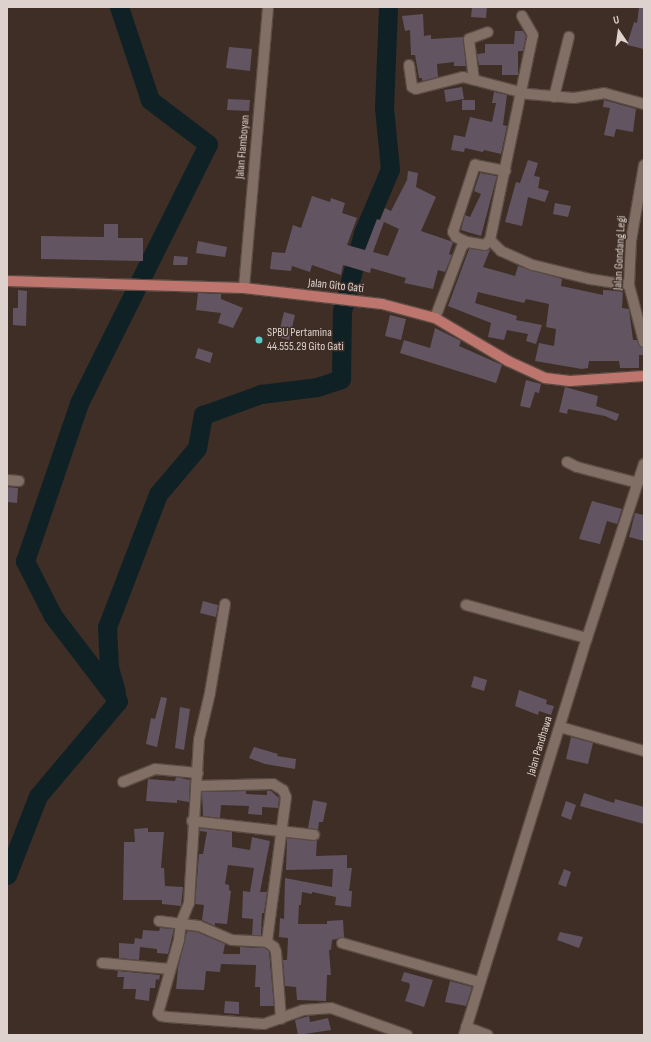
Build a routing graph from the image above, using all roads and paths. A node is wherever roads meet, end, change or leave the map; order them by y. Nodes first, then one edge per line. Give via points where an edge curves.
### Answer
1 (268, 7) edge
2 (522, 16) dead end
3 (488, 32) dead end
4 (569, 37) dead end
5 (409, 65) dead end
6 (474, 80) junction
7 (523, 92) junction
8 (554, 97) junction
9 (644, 104) edge
10 (644, 164) edge
11 (505, 171) junction
12 (640, 211) edge
13 (490, 240) junction
14 (467, 242) junction
15 (7, 281) edge
16 (629, 285) junction
17 (244, 288) junction
18 (434, 318) junction
19 (644, 342) edge
20 (644, 376) edge
21 (566, 462) dead end
22 (644, 464) edge
23 (7, 480) edge
24 (19, 482) dead end
25 (638, 483) junction
26 (225, 604) dead end
27 (466, 604) dead end
28 (587, 638) junction
29 (560, 727) junction
30 (644, 751) edge
31 (198, 773) junction
32 (123, 782) dead end
33 (196, 786) junction
34 (192, 821) junction
35 (282, 830) junction
36 (314, 835) dead end
37 (159, 921) dead end
38 (181, 923) junction
39 (267, 942) junction
40 (342, 943) dead end
41 (102, 963) dead end
42 (170, 969) junction
43 (480, 982) junction
44 (281, 1019) junction
45 (465, 1031) edge
46 (407, 1035) edge
47 (488, 1035) edge

1 - 17 street, Jalan Flamboyan
2 - 7 street via 533,35
3 - 6 street via 470,39
4 - 8 street
5 - 6 street via 412,87 416,89 456,77
6 - 7 street
7 - 8 street
7 - 11 street
8 - 9 street via 577,98 604,93
10 - 12 street, Jalan Gondang Legi
11 - 13 street
11 - 14 street via 475,165 453,232 456,237
12 - 16 street, Jalan Gondang Legi
13 - 14 street via 485,245
13 - 16 street via 501,250 533,265 590,279
14 - 18 street via 462,246
15 - 17 main road, Jalan Gito Gati
16 - 19 street, Jalan Gondang Legi
17 - 18 main road, Jalan Gito Gati via 382,304
18 - 20 main road, Jalan Gito Gati via 508,361 545,378 570,381
21 - 25 street
22 - 25 street, Jalan Pandhawa
23 - 24 street
25 - 28 street, Jalan Pandhawa
26 - 31 street via 199,740
27 - 28 street
28 - 29 street, Jalan Pandhawa
29 - 30 street
29 - 43 street, Jalan Pandhawa
31 - 32 street via 155,769
31 - 33 street
33 - 34 street
33 - 35 street via 278,786 286,797
34 - 35 street
34 - 38 street via 188,903
35 - 36 street
35 - 39 street
37 - 38 street
38 - 39 street via 199,926 232,940
38 - 42 street
39 - 44 street via 276,952
40 - 43 street
41 - 42 street
42 - 44 street via 159,1004 158,1013 161,1016 264,1024
43 - 45 street, Jalan Pandhawa
44 - 46 street via 303,1010 331,1008
45 - 47 street

